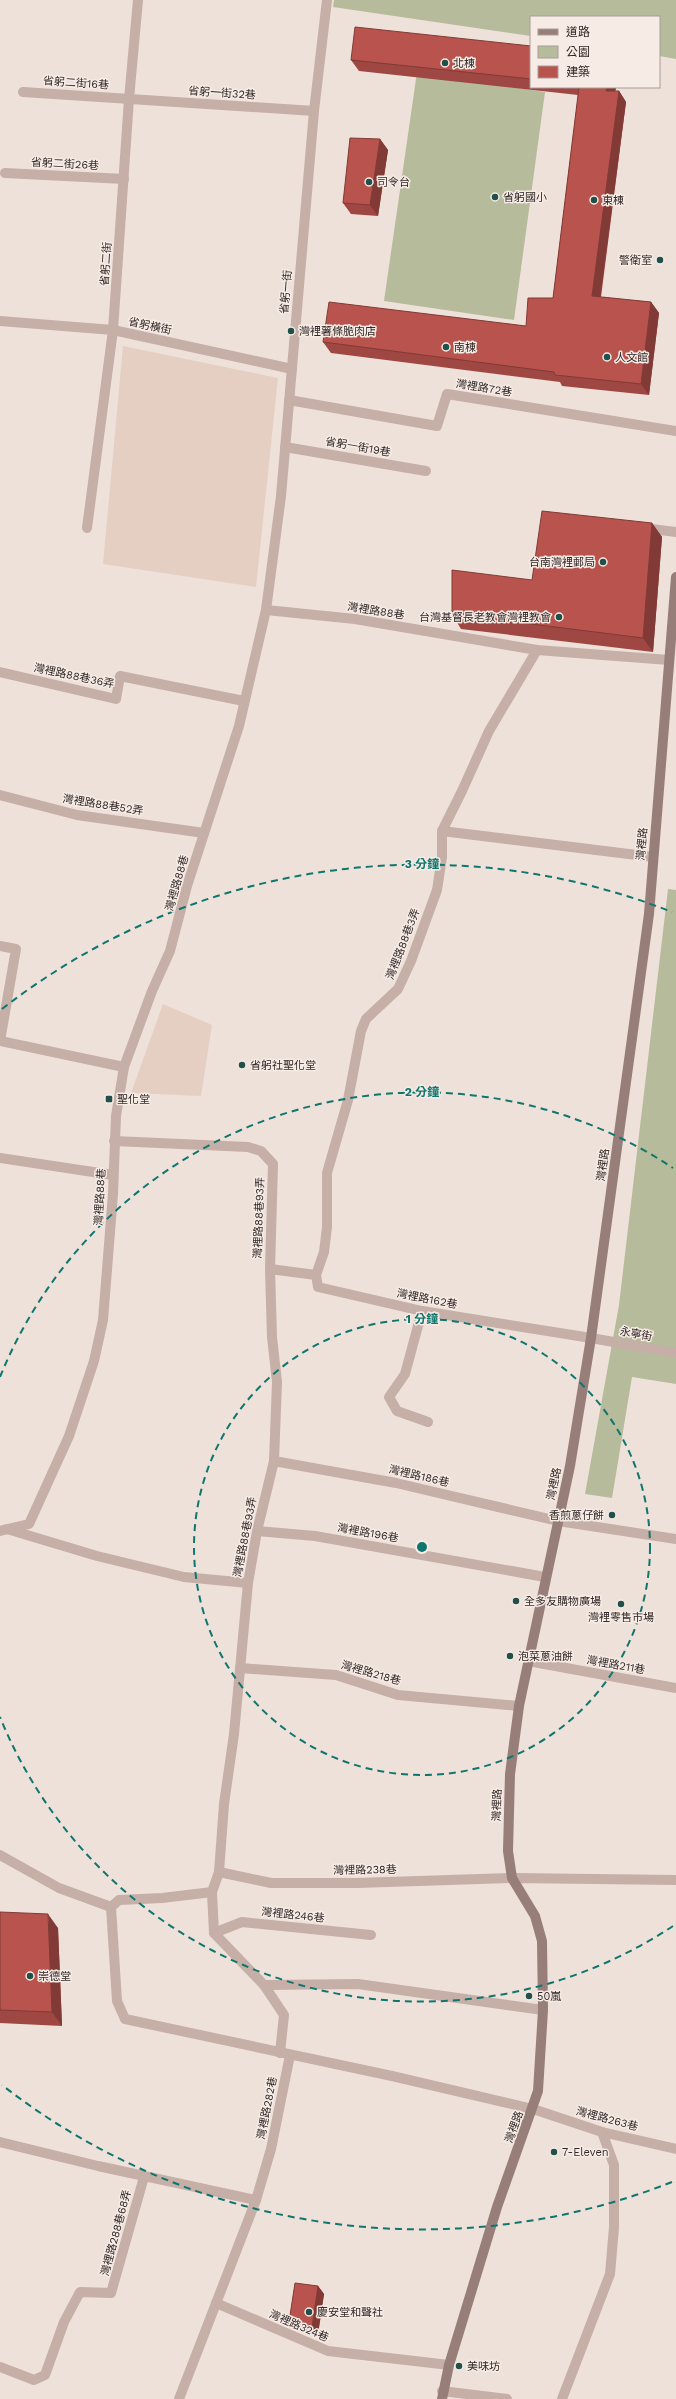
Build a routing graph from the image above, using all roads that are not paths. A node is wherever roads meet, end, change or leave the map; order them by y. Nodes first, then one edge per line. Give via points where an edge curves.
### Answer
1 (138, 0) edge
2 (327, 0) edge
3 (23, 92) dead end
4 (129, 99) junction
5 (314, 111) junction
6 (5, 173) dead end
7 (124, 180) junction
8 (0, 321) edge
9 (113, 330) junction
10 (292, 369) junction
11 (289, 400) junction
12 (676, 431) edge
13 (285, 446) junction
14 (426, 471) dead end
15 (637, 527) edge
16 (87, 528) dead end
17 (676, 532) edge
18 (676, 577) edge
19 (266, 610) junction
20 (537, 650) junction
21 (673, 660) edge
22 (0, 672) edge
23 (244, 701) junction
24 (0, 795) edge
25 (442, 831) junction
26 (204, 833) junction
27 (654, 857) junction
28 (0, 946) edge
29 (0, 1041) edge
30 (124, 1067) junction
31 (114, 1141) junction
32 (0, 1158) edge
33 (113, 1175) junction
34 (270, 1269) junction
35 (316, 1275) junction
36 (422, 1311) junction
37 (591, 1338) junction
38 (676, 1353) edge
39 (428, 1422) dead end
40 (274, 1461) junction
41 (558, 1520) junction
42 (3, 1529) edge
43 (257, 1532) junction
44 (676, 1539) edge
45 (545, 1577) junction
46 (248, 1583) junction
47 (528, 1662) junction
48 (240, 1668) junction
49 (676, 1688) edge
50 (519, 1706) junction
51 (0, 1855) edge
52 (219, 1872) junction
53 (512, 1878) junction
54 (676, 1880) edge
55 (212, 1892) junction
56 (111, 1907) junction
57 (214, 1933) junction
58 (371, 1935) dead end
59 (264, 1986) junction
60 (543, 2010) junction
61 (285, 2054) junction
62 (533, 2109) junction
63 (602, 2132) junction
64 (0, 2142) edge
65 (676, 2148) edge
66 (144, 2177) junction
67 (256, 2200) junction
68 (216, 2304) junction
69 (449, 2364) junction
70 (0, 2367) edge
71 (442, 2395) edge
72 (179, 2399) edge
73 (507, 2399) edge
74 (562, 2399) edge

1 - 4 street, 省躬二街
2 - 5 street, 省躬一街
3 - 4 street, 省躬二街16巷
4 - 5 street, 省躬一街32巷
4 - 7 street, 省躬二街
5 - 10 street, 省躬一街
6 - 7 street, 省躬二街26巷
7 - 9 street, 省躬二街
8 - 9 street, 省躬橫街
9 - 10 street, 省躬橫街
9 - 16 street, 省躬二街
10 - 11 street, 省躬一街
11 - 12 street, 灣裡路72巷 via 437,426 446,394
11 - 13 street, 省躬一街
13 - 14 street, 省躬一街19巷
13 - 19 street, 省躬一街
15 - 17 street
18 - 21 street, 灣裡路
19 - 20 street, 灣裡路88巷 via 355,619
19 - 23 street, 灣裡路88巷
20 - 21 street, 灣裡路88巷
20 - 25 street, 灣裡路88巷3弄 via 489,731
21 - 27 street, 灣裡路
22 - 23 street, 灣裡路88巷36弄 via 116,699 120,676
23 - 26 street, 灣裡路88巷 via 233,745
24 - 26 street, 灣裡路88巷52弄 via 77,815
25 - 27 street
25 - 35 street, 灣裡路88巷3弄 via 442,857 437,890 411,961 398,989 366,1019 361,1030 348,1100 327,1173 328,1227 324,1252
26 - 30 street, 灣裡路88巷 via 170,951
27 - 37 street, 灣裡路 via 648,922
28 - 29 street via 16,949
29 - 30 street
30 - 31 street, 灣裡路88巷 via 118,1096
31 - 33 street, 灣裡路88巷
31 - 34 street, 灣裡路88巷93弄 via 248,1148 268,1156 273,1164
32 - 33 street
33 - 42 street, 灣裡路88巷 via 103,1320 94,1361 69,1436 29,1524
34 - 35 street
34 - 40 street, 灣裡路88巷93弄 via 272,1337 278,1382
35 - 36 street, 灣裡路162巷 via 318,1288
36 - 37 street, 灣裡路162巷
36 - 39 street via 405,1374 390,1397 397,1410
37 - 38 street, 永寧街
37 - 41 street, 灣裡路 via 570,1466
40 - 41 street, 灣裡路186巷 via 396,1483
40 - 43 street, 灣裡路88巷93弄
41 - 44 street, 灣裡路186巷
41 - 45 street, 灣裡路
42 - 46 street via 97,1556 184,1577
43 - 45 street, 灣裡路196巷 via 315,1536
43 - 46 street, 灣裡路88巷93弄
45 - 47 street, 灣裡路
46 - 48 street, 灣裡路88巷93弄
47 - 49 street, 灣裡路211巷
47 - 50 street, 灣裡路
48 - 50 street, 灣裡路218巷 via 336,1675 398,1694
48 - 52 street, 灣裡路88巷93弄
50 - 53 street, 灣裡路 via 509,1802 508,1851
51 - 56 street via 59,1888
52 - 53 street, 灣裡路238巷 via 271,1883
52 - 55 street, 灣裡路88巷93弄
53 - 54 street, 灣裡路238巷
53 - 60 street, 灣裡路 via 530,1906 539,1927 542,1940
55 - 56 street via 119,1900
55 - 57 street, 灣裡路88巷93弄
56 - 61 street via 117,2001 125,2020
57 - 58 street, 灣裡路246巷 via 242,1922
57 - 59 street
59 - 60 street via 358,1984
59 - 61 street via 284,2015
60 - 62 street, 灣裡路 via 538,2091
61 - 62 street
61 - 67 street, 灣裡路282巷 via 271,2149
62 - 63 street, 灣裡路263巷
62 - 69 street, 灣裡路 via 497,2207
63 - 65 street, 灣裡路263巷
63 - 74 street via 614,2165 614,2227 610,2274
64 - 66 street
66 - 67 street
66 - 70 street, 灣裡路288巷68弄 via 111,2292 80,2292 64,2322 45,2374 34,2380
67 - 68 street, 灣裡路282巷
68 - 69 street, 灣裡路324巷 via 328,2351
68 - 72 street, 灣裡路282巷
69 - 71 street, 灣裡路
71 - 73 street

